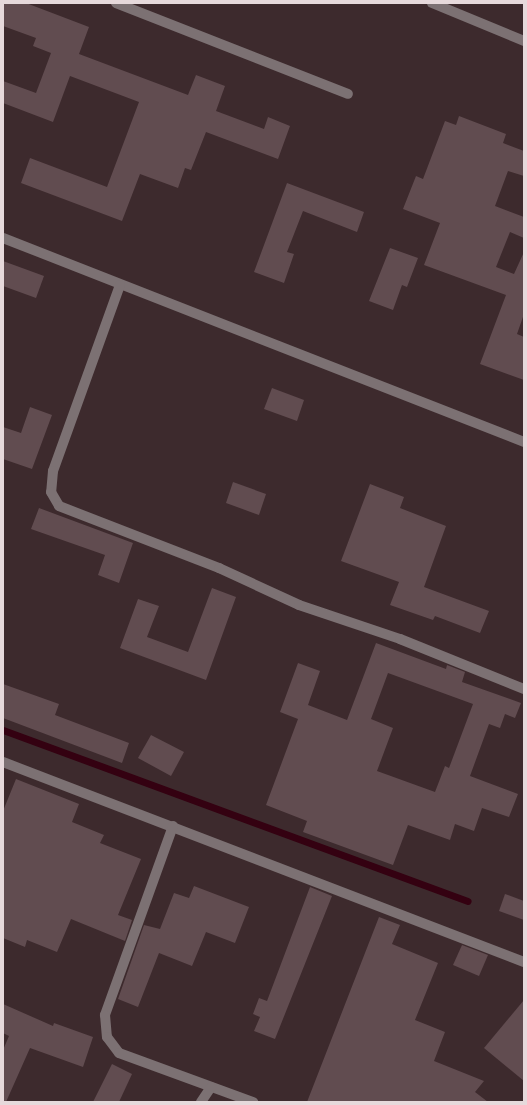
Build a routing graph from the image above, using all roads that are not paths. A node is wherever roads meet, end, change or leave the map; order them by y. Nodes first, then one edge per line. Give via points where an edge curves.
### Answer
1 (116, 3) edge
2 (432, 3) edge
3 (524, 41) edge
4 (348, 94) dead end
5 (3, 238) edge
6 (120, 285) junction
7 (524, 442) edge
8 (524, 689) edge
9 (3, 762) edge
10 (173, 826) junction
11 (524, 962) edge
12 (211, 1087) junction
13 (201, 1102) edge
14 (253, 1102) edge

1 - 4 street
2 - 3 street
5 - 6 street
6 - 7 street
6 - 8 street via 54,471 51,492 59,506 219,568 299,605 400,638
9 - 10 street
10 - 11 street
10 - 12 street via 105,1015 107,1037 119,1053
12 - 13 street
12 - 14 street

